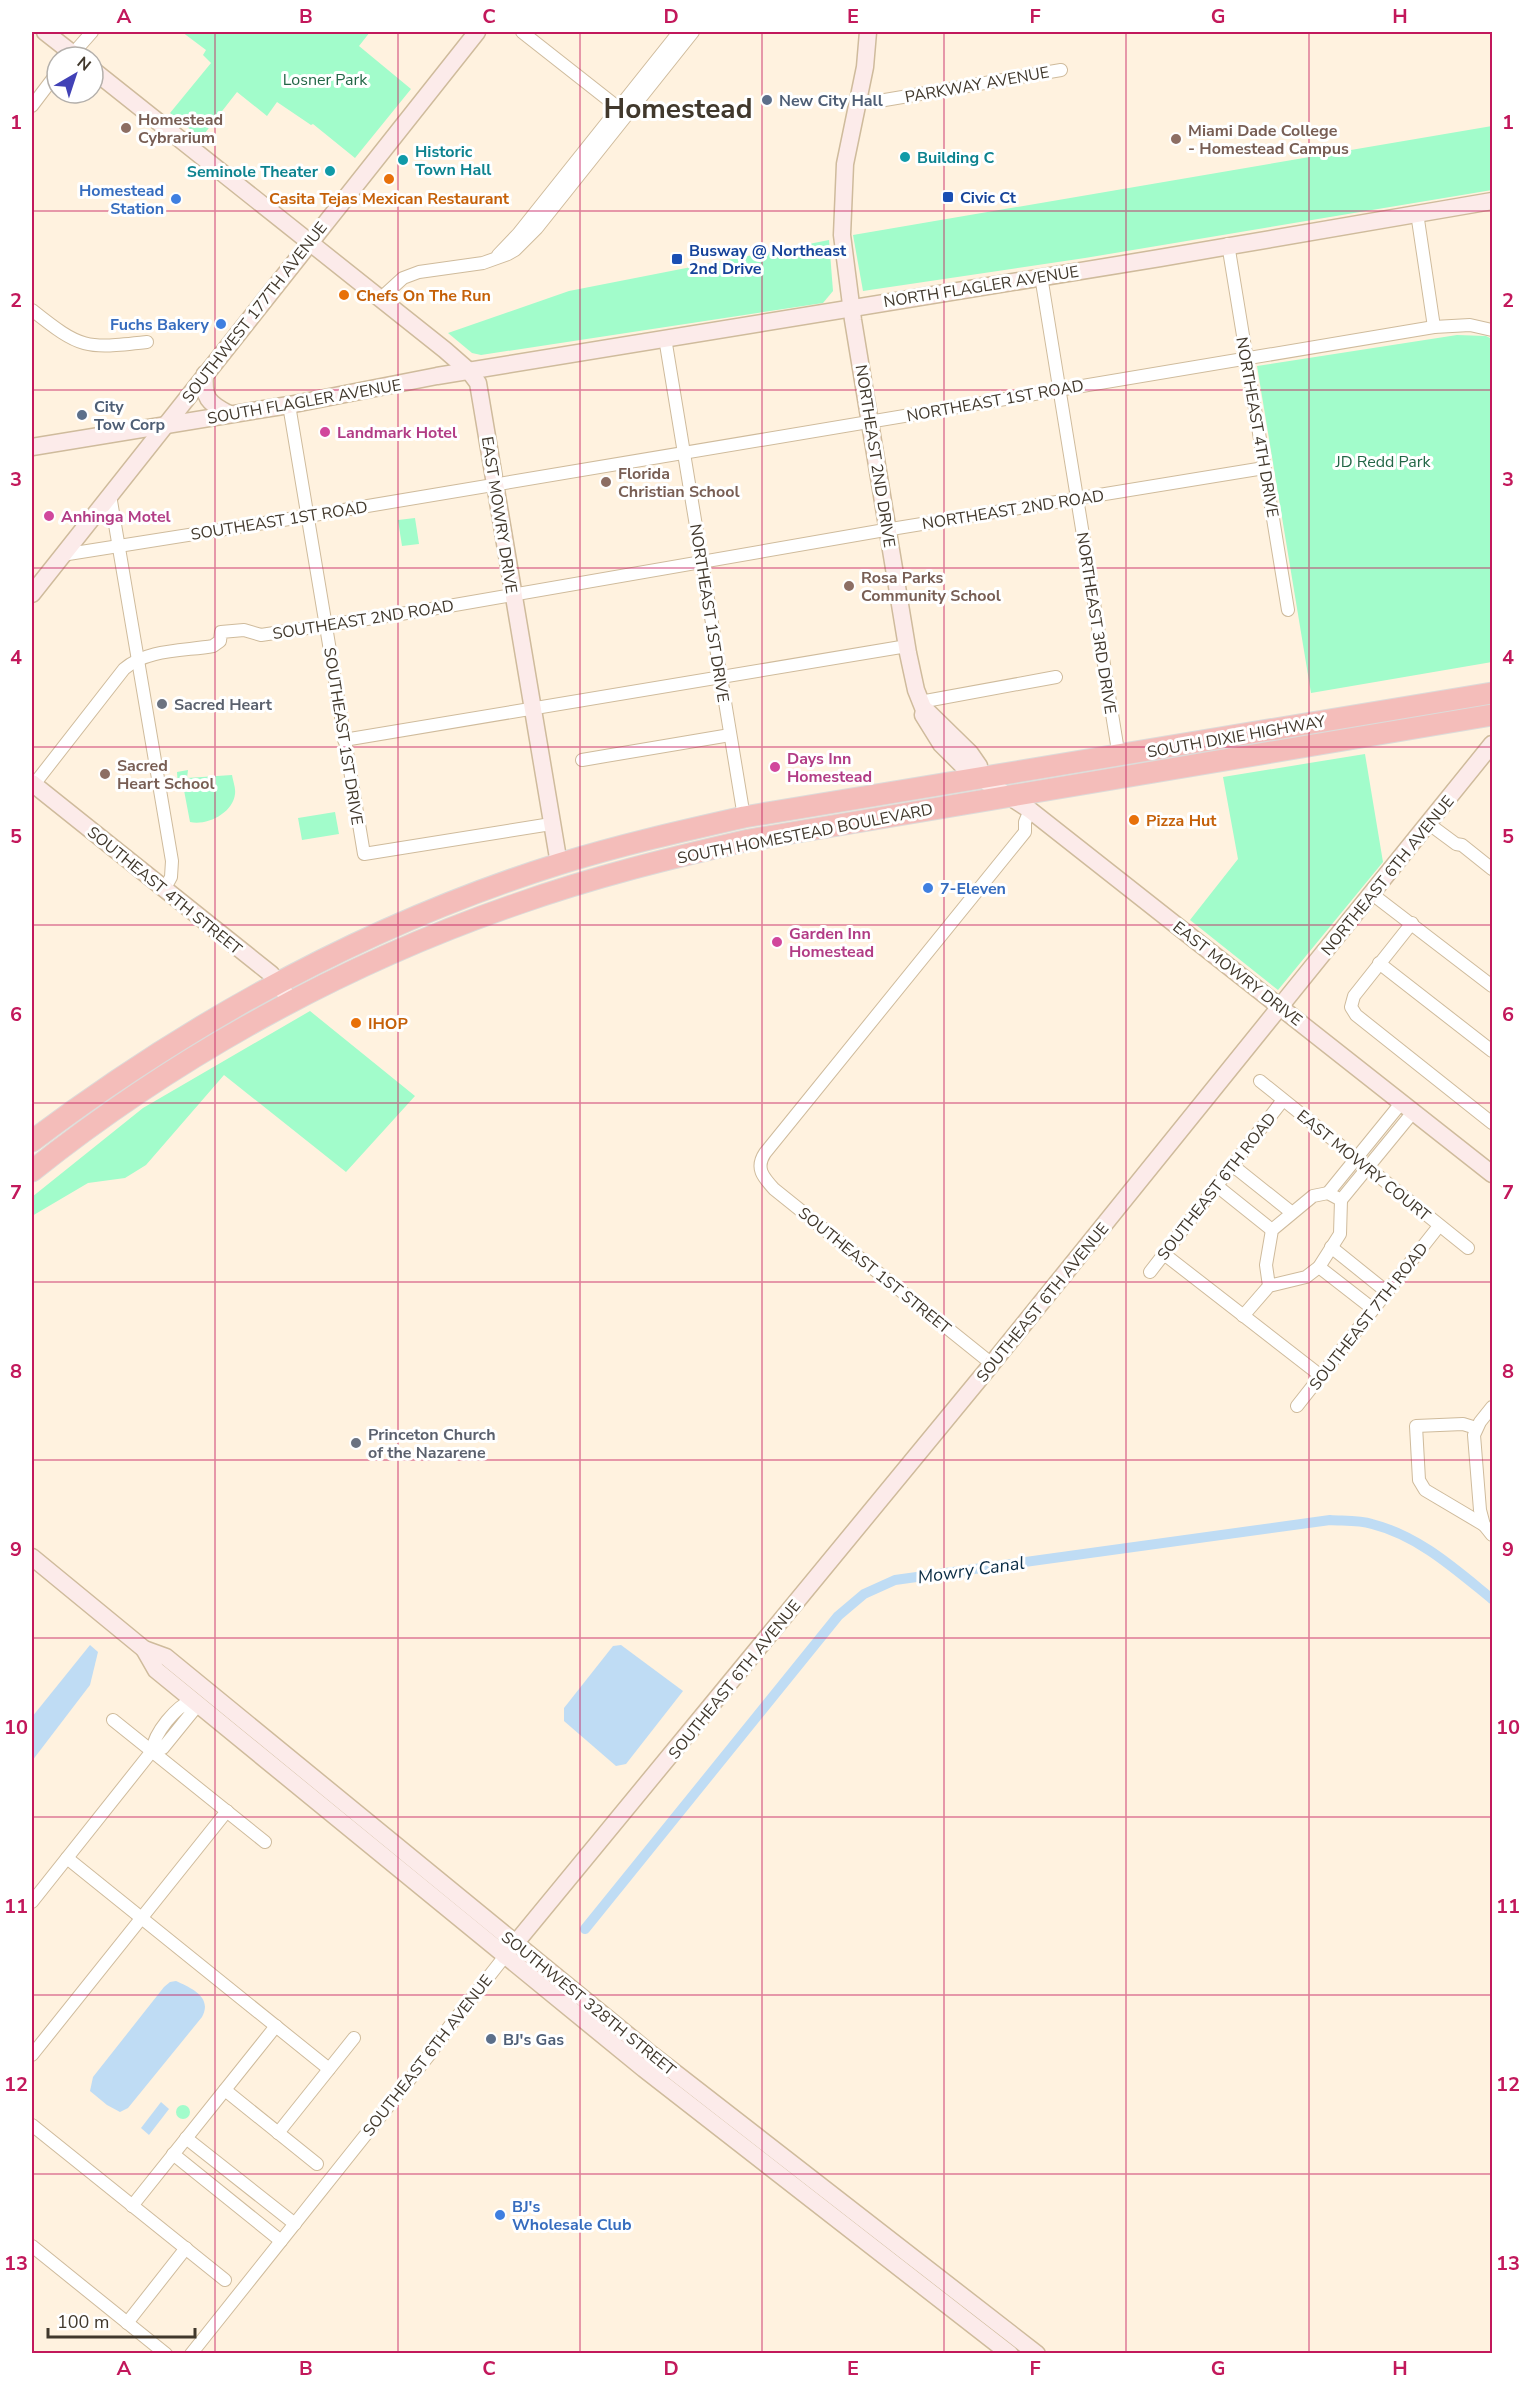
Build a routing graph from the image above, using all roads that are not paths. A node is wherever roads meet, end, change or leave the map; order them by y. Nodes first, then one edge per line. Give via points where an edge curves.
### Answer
1 (45, 32) edge
2 (92, 32) edge
3 (477, 32) edge
4 (522, 32) edge
5 (679, 32) edge
6 (693, 32) edge
7 (868, 32) edge
8 (60, 45) edge
9 (82, 45) edge
10 (1061, 70) dead end
11 (105, 80) edge
12 (45, 89) edge
13 (857, 102) junction
14 (32, 106) edge
15 (623, 111) junction
16 (1492, 201) edge
17 (1417, 213) junction
18 (309, 243) junction
19 (1228, 244) junction
20 (1041, 276) junction
21 (380, 299) junction
22 (851, 307) junction
23 (32, 310) edge
24 (1492, 320) edge
25 (1434, 327) junction
26 (1486, 328) edge
27 (665, 339) junction
28 (147, 342) dead end
29 (1246, 358) junction
30 (469, 371) junction
31 (205, 374) junction
32 (1058, 389) junction
33 (289, 405) junction
34 (229, 414) junction
35 (870, 421) junction
36 (165, 425) junction
37 (32, 447) edge
38 (684, 453) junction
39 (1264, 468) junction
40 (495, 483) junction
41 (110, 495) junction
42 (1077, 498) junction
43 (308, 516) junction
44 (888, 530) junction
45 (118, 546) junction
46 (62, 555) junction
47 (701, 562) junction
48 (32, 594) edge
49 (513, 595) junction
50 (1288, 610) dead end
51 (326, 625) junction
52 (907, 646) junction
53 (140, 659) junction
54 (720, 677) junction
55 (1056, 677) dead end
56 (1492, 693) edge
57 (922, 706) junction
58 (532, 709) junction
59 (1492, 715) edge
60 (730, 735) junction
61 (344, 740) junction
62 (1492, 744) edge
63 (1119, 757) junction
64 (582, 760) dead end
65 (980, 778) junction
66 (32, 785) edge
67 (1008, 795) junction
68 (1030, 810) junction
69 (744, 817) junction
70 (1432, 821) junction
71 (551, 824) junction
72 (1048, 824) junction
73 (678, 832) junction
74 (1025, 832) junction
75 (559, 864) junction
76 (1492, 869) edge
77 (575, 885) junction
78 (164, 890) junction
79 (1372, 894) junction
80 (1412, 923) junction
81 (461, 925) junction
82 (1380, 963) junction
83 (278, 982) junction
84 (1492, 986) edge
85 (291, 1003) junction
86 (1281, 1006) junction
87 (1492, 1051) edge
88 (1260, 1081) dead end
89 (1283, 1100) junction
90 (1408, 1107) junction
91 (1492, 1123) edge
92 (32, 1141) edge
93 (1357, 1160) junction
94 (1233, 1165) junction
95 (34, 1166) edge
96 (1367, 1169) junction
97 (1492, 1174) edge
98 (1217, 1185) junction
99 (1329, 1193) junction
100 (1341, 1200) junction
101 (1291, 1212) junction
102 (1439, 1226) junction
103 (1272, 1230) junction
104 (1331, 1247) junction
105 (1468, 1248) dead end
106 (1164, 1254) junction
107 (1318, 1267) junction
108 (1150, 1272) dead end
109 (1269, 1286) junction
110 (1387, 1292) junction
111 (1373, 1309) junction
112 (1243, 1316) junction
113 (992, 1364) junction
114 (1321, 1376) junction
115 (1297, 1406) dead end
116 (1492, 1407) edge
117 (1476, 1428) junction
118 (1488, 1530) edge
119 (32, 1557) edge
120 (144, 1649) junction
121 (193, 1700) junction
122 (113, 1720) dead end
123 (152, 1751) junction
124 (227, 1811) junction
125 (265, 1842) dead end
126 (67, 1858) junction
127 (32, 1902) edge
128 (141, 1918) junction
129 (510, 1949) junction
130 (276, 2026) junction
131 (354, 2038) dead end
132 (32, 2055) edge
133 (329, 2069) junction
134 (225, 2090) junction
135 (32, 2125) edge
136 (278, 2133) junction
137 (186, 2138) junction
138 (173, 2154) junction
139 (208, 2156) junction
140 (317, 2164) dead end
141 (196, 2172) junction
142 (132, 2206) junction
143 (295, 2224) junction
144 (281, 2241) junction
145 (32, 2246) edge
146 (186, 2248) junction
147 (225, 2280) dead end
148 (127, 2322) junction
149 (166, 2354) edge
150 (191, 2354) edge
151 (1010, 2354) edge
152 (1037, 2354) edge

1 - 8 street
2 - 9 street
3 - 18 street, SOUTHWEST 177TH AVENUE
4 - 15 street
5 - 15 street
6 - 15 street
7 - 13 street, NORTHEAST 2ND DRIVE
10 - 13 street, PARKWAY AVENUE
11 - 18 street, EAST MOWRY DRIVE
12 - 14 street
13 - 22 street, NORTHEAST 2ND DRIVE via 847,148 841,216
15 - 21 street via 495,258 419,272 403,278
16 - 17 street, NORTH FLAGLER AVENUE
17 - 19 street, NORTH FLAGLER AVENUE
17 - 25 street
18 - 21 street, EAST MOWRY DRIVE
18 - 31 street, SOUTHWEST 177TH AVENUE
19 - 20 street, NORTH FLAGLER AVENUE
19 - 29 street, NORTHEAST 4TH DRIVE
20 - 22 street, NORTH FLAGLER AVENUE
20 - 32 street, NORTHEAST 3RD DRIVE
21 - 30 street, EAST MOWRY DRIVE
22 - 27 street, NORTH FLAGLER AVENUE
22 - 35 street, NORTHEAST 2ND DRIVE
23 - 28 street via 82,345
24 - 26 street, NORTHEAST 1ST ROAD
25 - 26 street, NORTHEAST 1ST ROAD via 1462,324
25 - 29 street, NORTHEAST 1ST ROAD
27 - 30 street, NORTH FLAGLER AVENUE
27 - 38 street, NORTHEAST 1ST DRIVE
29 - 32 street, NORTHEAST 1ST ROAD
29 - 39 street, NORTHEAST 4TH DRIVE
30 - 33 street, SOUTH FLAGLER AVENUE
30 - 40 street, EAST MOWRY DRIVE via 480,388
31 - 34 street via 207,399
31 - 36 street, SOUTHWEST 177TH AVENUE
32 - 35 street, NORTHEAST 1ST ROAD
32 - 42 street, NORTHEAST 3RD DRIVE
33 - 34 street, SOUTH FLAGLER AVENUE
33 - 43 street, SOUTHEAST 1ST DRIVE
34 - 36 street, SOUTH FLAGLER AVENUE
35 - 38 street, NORTHEAST 1ST ROAD
35 - 44 street, NORTHEAST 2ND DRIVE
36 - 37 street, SOUTH FLAGLER AVENUE
36 - 41 street, SOUTHWEST 177TH AVENUE
38 - 40 street, NORTHEAST 1ST ROAD
38 - 47 street, NORTHEAST 1ST DRIVE
39 - 42 street, NORTHEAST 2ND ROAD
39 - 50 street, NORTHEAST 4TH DRIVE
40 - 43 street, SOUTHEAST 1ST ROAD
40 - 49 street, EAST MOWRY DRIVE
41 - 45 street
41 - 46 street, SOUTHWEST 177TH AVENUE
42 - 44 street, NORTHEAST 2ND ROAD
42 - 63 street, NORTHEAST 3RD DRIVE
43 - 45 street, SOUTHEAST 1ST ROAD
43 - 51 street, SOUTHEAST 1ST DRIVE
44 - 47 street, NORTHEAST 2ND ROAD
44 - 52 street, NORTHEAST 2ND DRIVE
45 - 46 street, SOUTHEAST 1ST ROAD
45 - 53 street
46 - 48 street, SOUTHWEST 177TH AVENUE
47 - 49 street, NORTHEAST 2ND ROAD
47 - 54 street, NORTHEAST 1ST DRIVE
49 - 51 street, SOUTHEAST 2ND ROAD
49 - 58 street, EAST MOWRY DRIVE
51 - 53 street, SOUTHEAST 2ND ROAD via 261,635 244,630 221,632 220,641 213,646
51 - 61 street, SOUTHEAST 1ST DRIVE
52 - 54 street
52 - 57 street, NORTHEAST 2ND DRIVE
53 - 66 street, SOUTHEAST 2ND ROAD via 124,669
53 - 78 street via 172,861 171,877
54 - 58 street
54 - 60 street, NORTHEAST 1ST DRIVE
55 - 57 street via 938,698
56 - 63 highway, SOUTH DIXIE HIGHWAY
57 - 65 street via 970,753 979,766
58 - 61 street
58 - 71 street, EAST MOWRY DRIVE
59 - 67 highway, SOUTH DIXIE HIGHWAY
60 - 64 street
60 - 69 street, NORTHEAST 1ST DRIVE
61 - 71 street, SOUTHEAST 1ST DRIVE via 364,854
62 - 70 street, NORTHEAST 6TH AVENUE
63 - 65 highway, SOUTH DIXIE HIGHWAY
65 - 67 street, EAST MOWRY DRIVE
65 - 69 highway, SOUTH HOMESTEAD BOULEVARD
66 - 78 street, SOUTHEAST 4TH STREET
67 - 68 street, EAST MOWRY DRIVE
67 - 77 highway, SOUTH HOMESTEAD BOULEVARD via 748,840
68 - 72 street, EAST MOWRY DRIVE
68 - 74 street
69 - 73 highway, SOUTH HOMESTEAD BOULEVARD
70 - 76 street via 1460,839 1462,845
70 - 79 street, NORTHEAST 6TH AVENUE
71 - 75 street, EAST MOWRY DRIVE
72 - 74 street
72 - 86 street, EAST MOWRY DRIVE
73 - 75 highway, SOUTH HOMESTEAD BOULEVARD
73 - 77 highway via 662,850 584,872 576,877
74 - 113 street, SOUTHEAST 1ST STREET via 760,1162 761,1173 774,1189
75 - 81 highway via 548,881 477,908
75 - 83 highway, SOUTH HOMESTEAD BOULEVARD via 416,917
77 - 81 highway, SOUTH HOMESTEAD BOULEVARD
78 - 83 street, SOUTHEAST 4TH STREET
79 - 80 street
79 - 86 street, NORTHEAST 6TH AVENUE
80 - 82 street
80 - 84 street
81 - 85 highway, SOUTH HOMESTEAD BOULEVARD via 390,954
82 - 87 street
82 - 91 street via 1354,996 1350,1004 1354,1013
83 - 85 street, SOUTHEAST 4TH STREET
83 - 92 highway, SOUTH HOMESTEAD BOULEVARD via 144,1061
85 - 95 highway, SOUTH HOMESTEAD BOULEVARD via 164,1077
86 - 90 street, EAST MOWRY DRIVE
86 - 113 street, SOUTHEAST 6TH AVENUE
88 - 89 street, EAST MOWRY COURT
89 - 93 street, EAST MOWRY COURT
89 - 94 street, SOUTHEAST 6TH ROAD
90 - 93 street
90 - 96 street
90 - 97 street, EAST MOWRY DRIVE
93 - 96 street, EAST MOWRY COURT
93 - 99 street
94 - 98 street, SOUTHEAST 6TH ROAD
94 - 101 street
96 - 100 street
96 - 102 street, EAST MOWRY COURT
98 - 103 street
98 - 106 street, SOUTHEAST 6TH ROAD
99 - 100 street
99 - 101 street via 1313,1196
100 - 104 street via 1340,1234
101 - 103 street
102 - 105 street, EAST MOWRY COURT
102 - 110 street, SOUTHEAST 7TH ROAD
103 - 109 street via 1266,1265
104 - 107 street
104 - 110 street
106 - 108 street, SOUTHEAST 6TH ROAD
106 - 112 street
107 - 109 street via 1306,1276
107 - 111 street
109 - 112 street
110 - 111 street, SOUTHEAST 7TH ROAD
111 - 114 street, SOUTHEAST 7TH ROAD
112 - 114 street
113 - 129 street, SOUTHEAST 6TH AVENUE
114 - 115 street, SOUTHEAST 7TH ROAD
116 - 117 street
117 - 118 street via 1480,1510
117 - 118 street via 1416,1426 1419,1480 1425,1490
119 - 120 street, SOUTHWEST 328TH STREET
120 - 121 street, SOUTHWEST 328TH STREET via 156,1670
120 - 129 street, SOUTHWEST 328TH STREET via 166,1657
121 - 123 street via 193,1711 166,1734 163,1748
121 - 129 street, SOUTHWEST 328TH STREET
122 - 123 street
123 - 124 street
123 - 126 street
124 - 125 street
124 - 128 street
126 - 127 street
126 - 128 street
128 - 130 street
128 - 132 street
129 - 143 street, SOUTHEAST 6TH AVENUE
129 - 151 street, SOUTHWEST 328TH STREET via 645,2069
129 - 152 street, SOUTHWEST 328TH STREET
130 - 133 street
130 - 134 street
131 - 133 street
133 - 136 street
134 - 136 street
134 - 137 street
135 - 142 street
136 - 140 street
137 - 138 street
137 - 139 street
138 - 141 street
138 - 142 street
139 - 141 street
139 - 143 street
141 - 144 street
142 - 146 street
143 - 144 street, SOUTHEAST 6TH AVENUE
144 - 150 street, SOUTHEAST 6TH AVENUE
145 - 148 street
146 - 147 street
146 - 148 street
148 - 149 street

